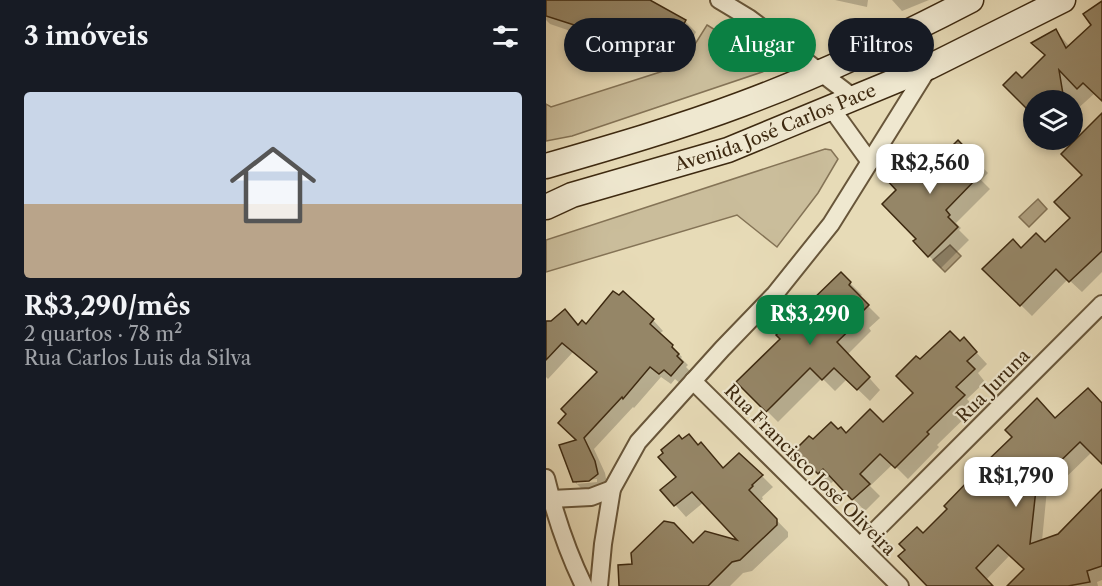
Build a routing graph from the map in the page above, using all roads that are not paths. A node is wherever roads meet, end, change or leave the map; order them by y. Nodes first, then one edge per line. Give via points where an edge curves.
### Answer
1 (719, 0) edge
2 (971, 0) edge
3 (1064, 0) edge
4 (934, 65) edge
5 (819, 72) junction
6 (917, 72) edge
7 (926, 72) edge
8 (854, 98) junction
9 (831, 108) junction
10 (870, 162) junction
11 (546, 166) edge
12 (546, 207) edge
13 (1102, 304) edge
14 (693, 381) junction
15 (546, 478) edge
16 (612, 489) junction
17 (551, 499) junction
18 (860, 546) junction
19 (584, 586) edge
20 (599, 586) edge
21 (900, 586) edge

1 - 5 street
2 - 5 main road, Avenida José Carlos Pace
3 - 4 main road, Avenida José Carlos Pace
5 - 8 street
5 - 11 main road, Avenida José Carlos Pace via 742,104
6 - 8 main road, Avenida José Carlos Pace
7 - 10 street
8 - 9 main road, Avenida José Carlos Pace
9 - 10 street
9 - 12 main road, Avenida José Carlos Pace via 728,150 572,195
10 - 14 street via 831,224 775,294
13 - 18 street, Rua Juruna
14 - 16 street via 638,442
14 - 18 street, Rua Francisco José Oliveira
15 - 17 street
16 - 17 street via 591,497
16 - 20 street
17 - 19 street
18 - 21 street, Rua Francisco José Oliveira

